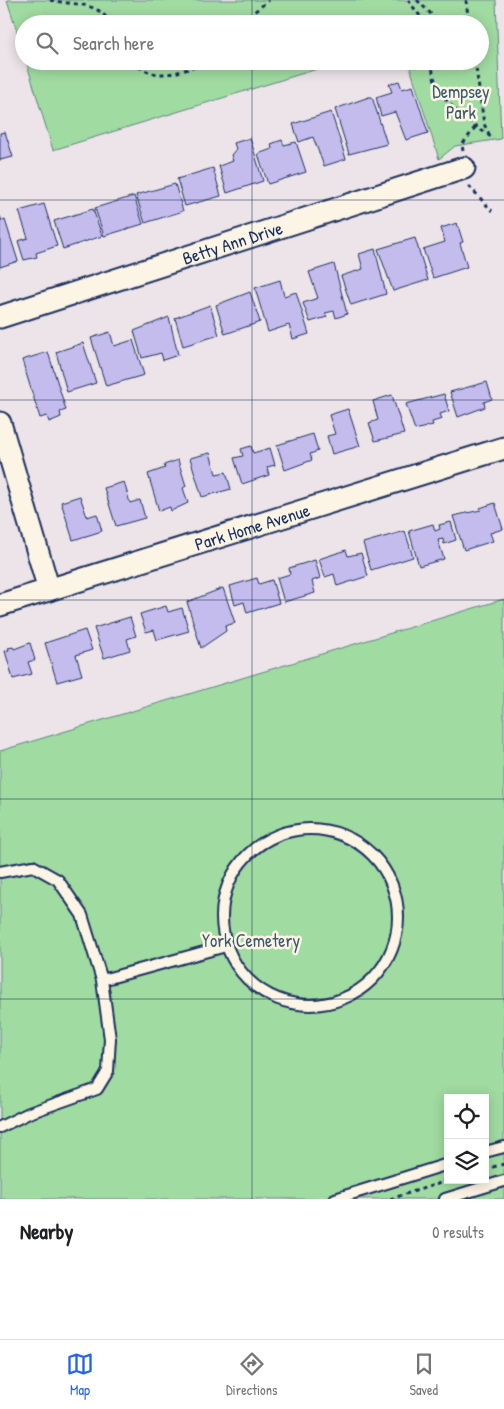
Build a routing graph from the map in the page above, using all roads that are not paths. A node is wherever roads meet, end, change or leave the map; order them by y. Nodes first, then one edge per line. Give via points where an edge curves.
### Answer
1 (464, 168) road end
2 (0, 317) edge
3 (0, 423) edge
4 (504, 448) edge
5 (49, 590) junction
6 (0, 605) edge
7 (0, 872) edge
8 (226, 946) junction
9 (102, 980) junction
10 (0, 1127) edge
11 (504, 1147) edge
12 (489, 1151) edge
13 (444, 1165) edge
14 (504, 1181) edge
15 (335, 1199) edge
16 (445, 1199) edge

1 - 2 street, Betty Ann Drive
3 - 5 street
4 - 5 street, Park Home Avenue
5 - 6 street, Park Home Avenue
7 - 9 lane via 33,866 58,880 82,915
8 - 8 lane via 221,916 227,886 242,860 266,840 294,830 332,832 353,840 377,859 392,883 399,910 396,938 385,964 366,985 342,1000 314,1006 286,1002 260,990 240,971
8 - 9 lane
9 - 10 lane via 110,1039 108,1072 96,1089 28,1113
11 - 12 lane
13 - 15 lane
14 - 16 lane

